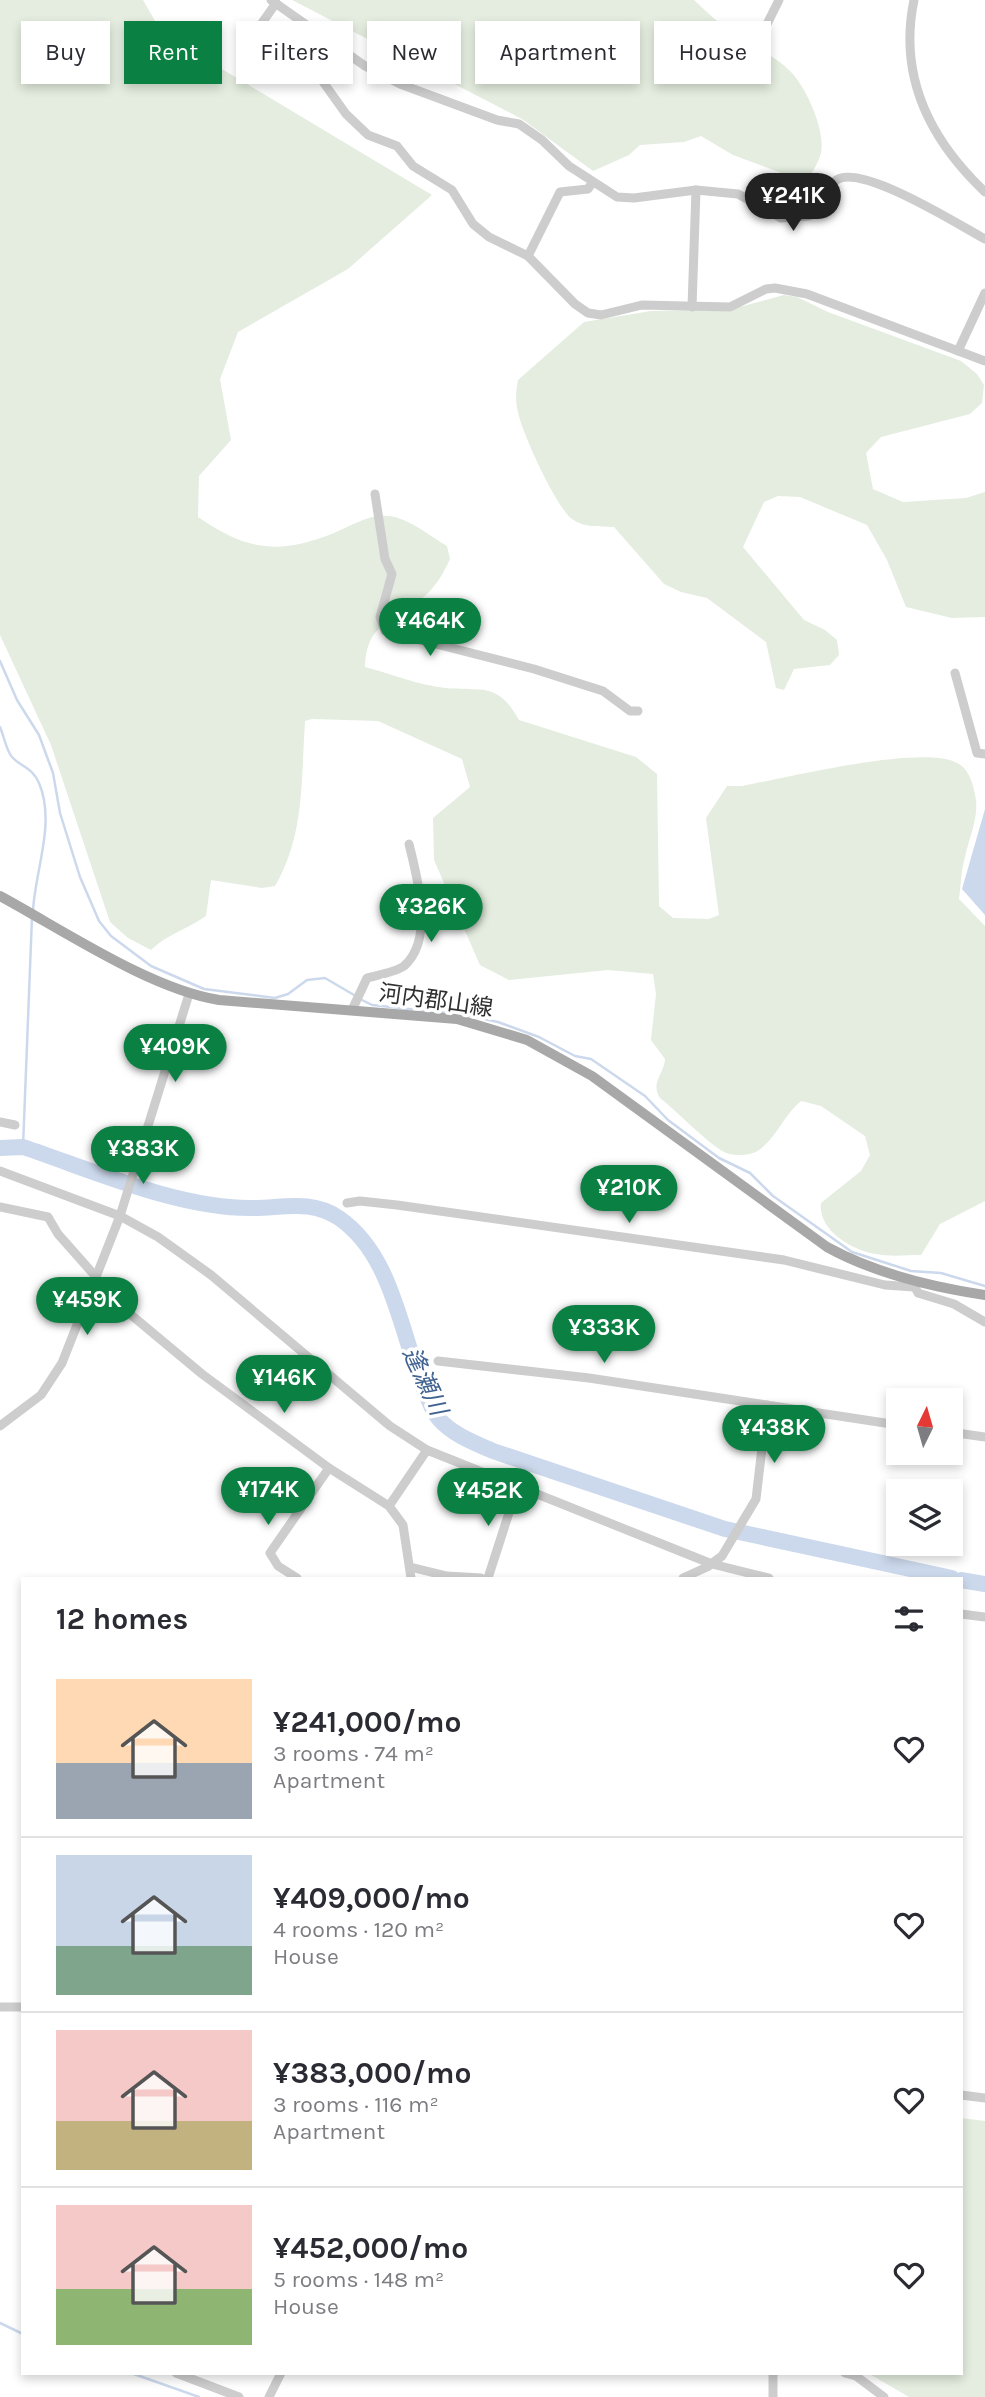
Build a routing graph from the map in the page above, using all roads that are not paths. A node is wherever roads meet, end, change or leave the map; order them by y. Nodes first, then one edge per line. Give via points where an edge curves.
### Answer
1 (779, 0) edge
2 (914, 0) edge
3 (273, 2) edge
4 (768, 21) edge
5 (592, 183) junction
6 (696, 190) junction
7 (985, 192) edge
8 (985, 239) edge
9 (528, 256) junction
10 (985, 293) edge
11 (692, 307) junction
12 (958, 351) junction
13 (985, 361) edge
14 (375, 494) dead end
15 (956, 673) dead end
16 (638, 711) dead end
17 (985, 754) edge
18 (409, 844) dead end
19 (0, 895) edge
20 (189, 994) junction
21 (352, 1010) junction
22 (0, 1122) edge
23 (15, 1125) dead end
24 (0, 1171) edge
25 (347, 1203) dead end
26 (0, 1207) edge
27 (121, 1213) junction
28 (96, 1281) junction
29 (913, 1284) junction
30 (985, 1296) edge
31 (985, 1322) edge
32 (438, 1361) dead end
33 (766, 1405) junction
34 (886, 1423) edge
35 (0, 1426) edge
36 (963, 1434) edge
37 (985, 1437) edge
38 (427, 1450) junction
39 (329, 1468) junction
40 (517, 1488) junction
41 (389, 1506) junction
42 (712, 1564) junction
43 (410, 1567) junction
44 (295, 1577) edge
45 (411, 1577) edge
46 (464, 1577) edge
47 (488, 1577) edge
48 (685, 1577) edge
49 (765, 1577) edge
50 (963, 1614) edge
51 (985, 1618) edge
52 (0, 2007) edge
53 (21, 2007) edge
54 (963, 2095) edge
55 (985, 2098) edge
56 (181, 2375) edge
57 (280, 2375) edge
58 (773, 2375) edge
59 (852, 2375) edge
60 (239, 2397) edge
61 (269, 2397) edge
62 (773, 2397) edge
63 (884, 2397) edge

1 - 4 street
2 - 7 street via 911,61 922,108 946,151
3 - 5 street via 365,66 400,84 519,124
3 - 9 street via 248,43 258,55 276,66 321,79 368,135 397,146 413,166 452,190 473,224
5 - 6 street via 617,197 629,198
5 - 9 street via 588,189 560,192
6 - 8 street via 738,194 776,217 799,218 822,210 838,178 863,178
6 - 11 street
9 - 11 street via 588,313 601,315 642,305
10 - 12 street
11 - 12 street via 730,307 766,289 793,291
12 - 13 street
14 - 16 street via 385,559 392,574 380,617 385,631 534,669 603,691
15 - 17 street via 977,753
18 - 21 street via 423,904 415,948 404,966 368,978
19 - 20 main road, 河内郡山線
20 - 21 main road, 河内郡山線
20 - 27 street
21 - 29 main road, 河内郡山線 via 457,1019 546,1049 592,1076 827,1247 853,1262
22 - 23 street
24 - 27 street
25 - 29 street via 397,1205 784,1260 885,1285
26 - 28 street via 48,1217
27 - 28 street
27 - 38 street via 211,1275 390,1426
28 - 35 street via 54,1380 29,1407
28 - 39 street via 202,1374
29 - 30 main road, 河内郡山線
29 - 31 street via 918,1293 954,1304
32 - 33 street
33 - 34 street
33 - 42 street via 755,1499 725,1552
36 - 37 street
38 - 40 street
38 - 41 street
39 - 41 street
39 - 44 street via 270,1553 278,1566
40 - 42 street
40 - 47 street
41 - 43 street via 403,1525
42 - 48 street
42 - 49 street
43 - 45 street
43 - 46 street
50 - 51 street
52 - 53 street
54 - 55 street
56 - 60 street
57 - 61 street
58 - 62 street
59 - 63 street

